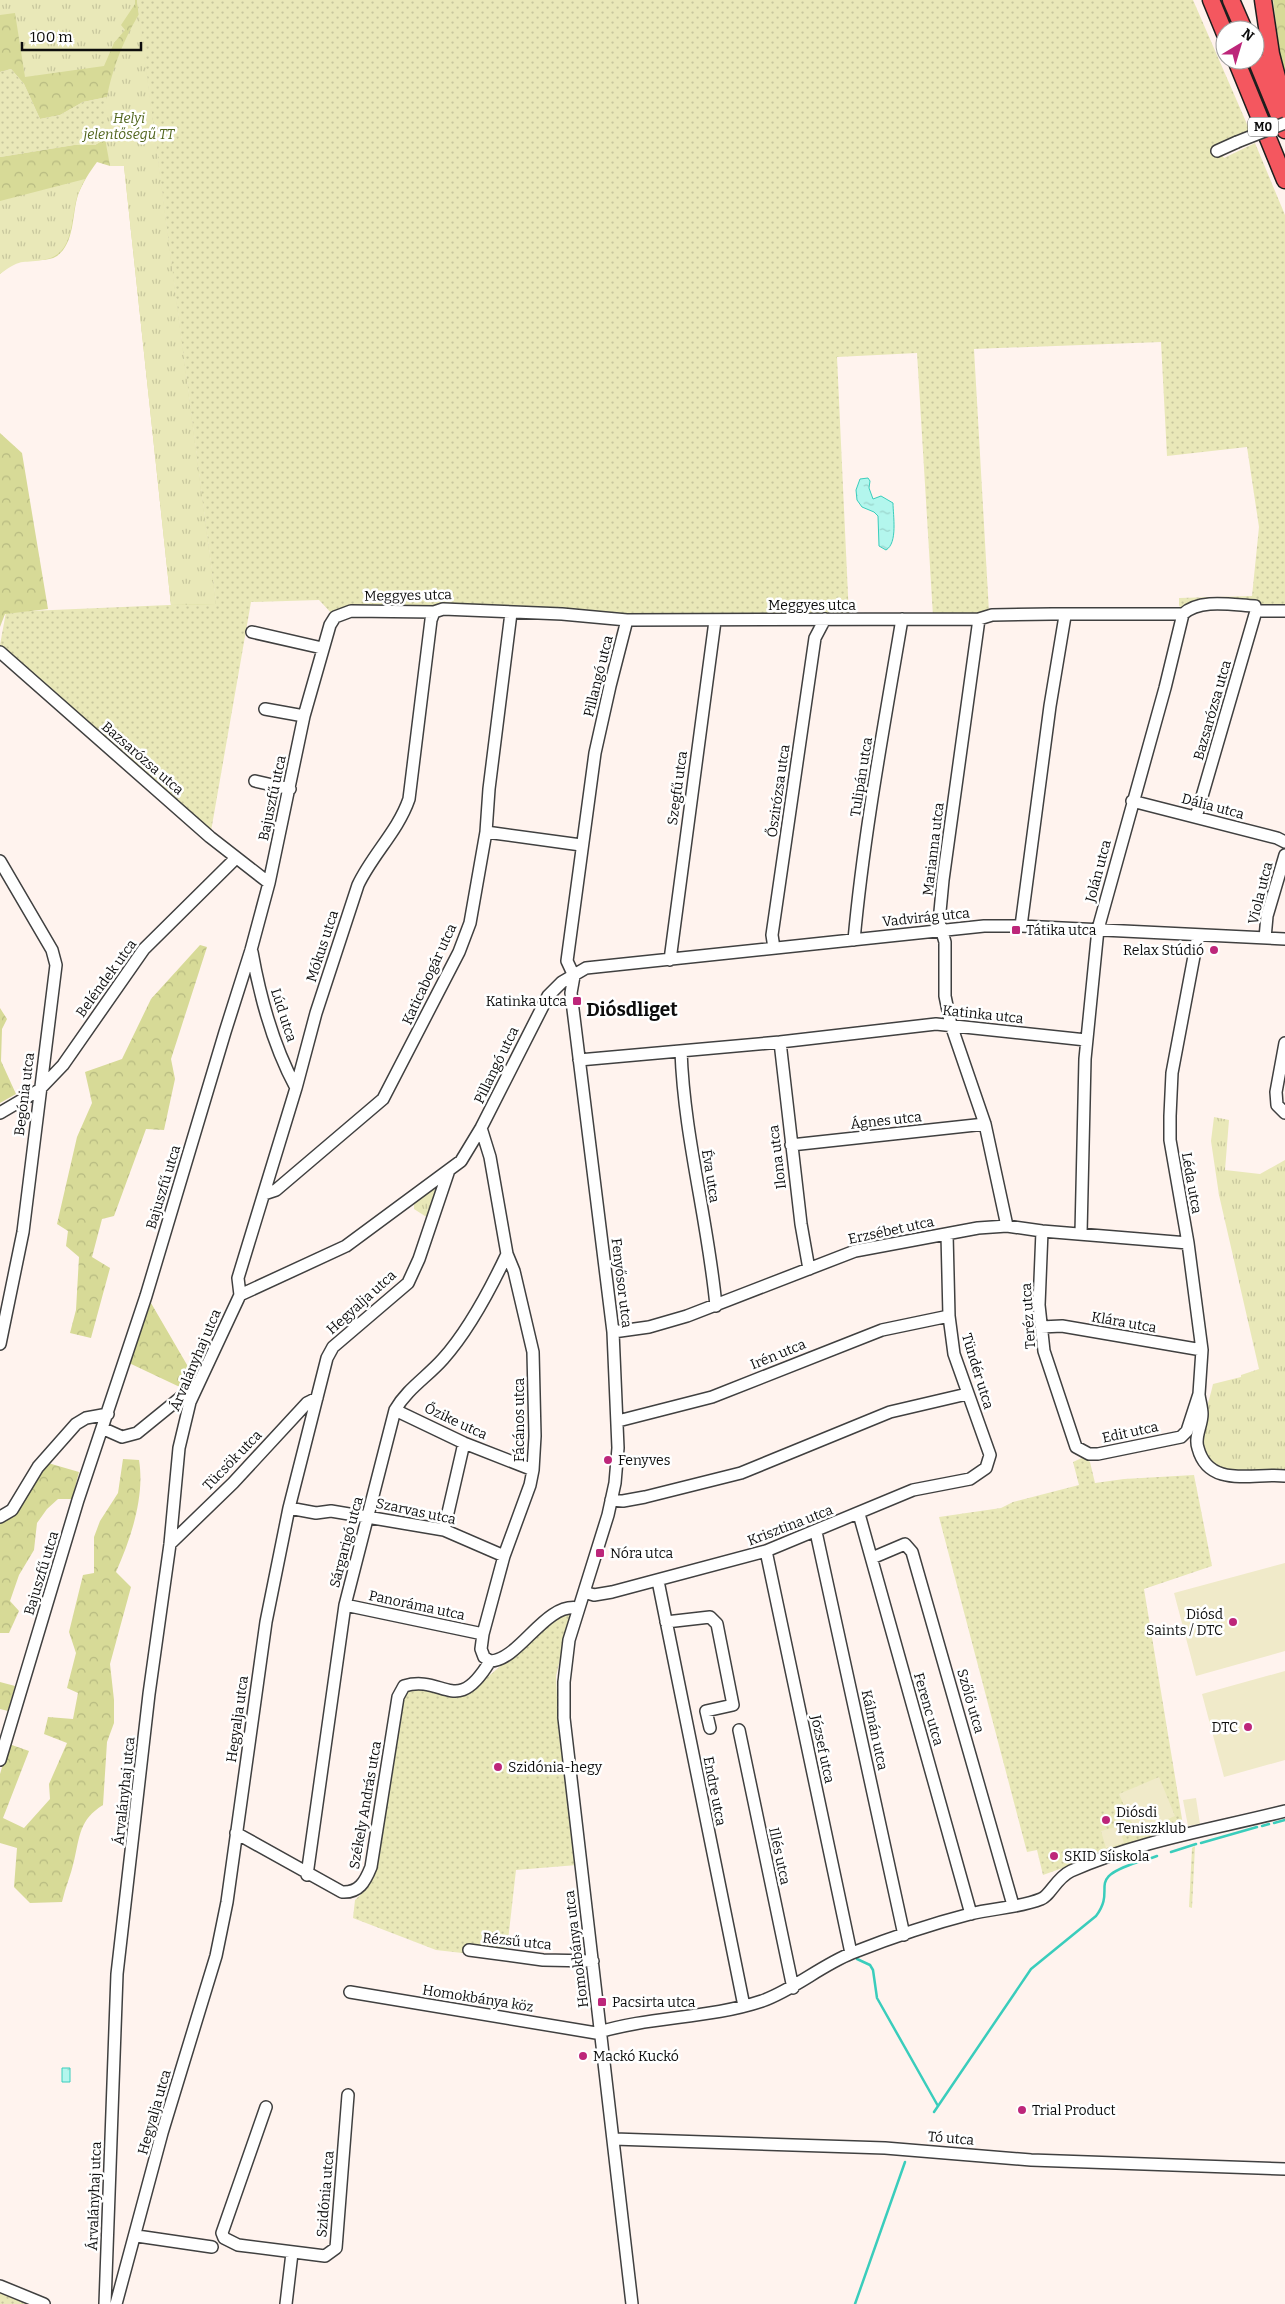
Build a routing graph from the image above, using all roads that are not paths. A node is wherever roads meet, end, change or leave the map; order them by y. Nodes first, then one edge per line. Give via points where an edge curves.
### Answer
1 (1211, 0) edge
2 (1231, 0) edge
3 (1263, 0) edge
4 (1219, 20) edge
5 (1240, 20) edge
6 (1240, 70) edge
7 (1260, 70) edge
8 (1285, 108) edge
9 (1285, 123) edge
10 (1285, 130) edge
11 (1217, 150) dead end
12 (1285, 180) edge
13 (1256, 611) junction
14 (1285, 611) edge
15 (434, 612) junction
16 (511, 613) junction
17 (1183, 614) junction
18 (1065, 616) junction
19 (335, 617) joint
20 (802, 618) junction
21 (825, 619) junction
22 (902, 619) junction
23 (979, 619) junction
24 (627, 620) junction
25 (715, 621) junction
26 (252, 632) dead end
27 (815, 638) junction
28 (322, 648) junction
29 (0, 652) edge
30 (265, 708) dead end
31 (304, 716) junction
32 (255, 781) dead end
33 (290, 789) junction
34 (1132, 801) junction
35 (1196, 817) junction
36 (486, 832) junction
37 (1285, 842) edge
38 (581, 845) junction
39 (1285, 855) edge
40 (236, 858) junction
41 (0, 861) edge
42 (269, 883) junction
43 (1021, 926) junction
44 (1098, 929) junction
45 (942, 931) junction
46 (1198, 935) junction
47 (1265, 938) junction
48 (1285, 939) edge
49 (854, 940) junction
50 (774, 948) junction
51 (252, 950) junction
52 (670, 960) junction
53 (574, 976) junction
54 (951, 1025) junction
55 (1086, 1040) junction
56 (780, 1042) junction
57 (1285, 1043) edge
58 (681, 1050) junction
59 (579, 1060) junction
60 (296, 1088) junction
61 (39, 1090) junction
62 (0, 1112) edge
63 (1285, 1113) edge
64 (986, 1124) junction
65 (481, 1128) junction
66 (791, 1145) junction
67 (448, 1173) junction
68 (264, 1194) junction
69 (1007, 1226) junction
70 (1042, 1232) junction
71 (1081, 1233) junction
72 (947, 1234) junction
73 (1188, 1243) junction
74 (507, 1254) junction
75 (809, 1269) junction
76 (240, 1295) junction
77 (716, 1306) junction
78 (949, 1316) junction
79 (1041, 1327) junction
80 (613, 1332) junction
81 (0, 1344) edge
82 (1202, 1350) junction
83 (198, 1384) junction
84 (967, 1394) junction
85 (1199, 1394) junction
86 (317, 1398) junction
87 (395, 1410) junction
88 (108, 1414) junction
89 (618, 1421) junction
90 (104, 1429) junction
91 (1184, 1434) joint
92 (464, 1443) junction
93 (1082, 1452) joint
94 (990, 1455) joint
95 (533, 1470) junction
96 (1285, 1476) edge
97 (611, 1500) junction
98 (289, 1508) junction
99 (859, 1514) junction
100 (368, 1516) junction
101 (0, 1517) edge
102 (444, 1530) junction
103 (816, 1532) junction
104 (170, 1544) junction
105 (766, 1552) junction
106 (504, 1556) junction
107 (872, 1558) junction
108 (658, 1581) junction
109 (584, 1592) junction
110 (345, 1605) junction
111 (578, 1608) junction
112 (666, 1622) junction
113 (483, 1634) junction
114 (490, 1661) junction
115 (710, 1728) dead end
116 (739, 1730) dead end
117 (0, 1760) edge
118 (1285, 1811) edge
119 (236, 1833) junction
120 (308, 1875) junction
121 (1014, 1905) junction
122 (970, 1914) junction
123 (904, 1934) junction
124 (469, 1950) dead end
125 (851, 1953) junction
126 (592, 1961) junction
127 (793, 1988) junction
128 (350, 1992) dead end
129 (744, 2006) junction
130 (601, 2031) junction
131 (348, 2095) dead end
132 (266, 2107) dead end
133 (614, 2139) junction
134 (1285, 2169) edge
135 (136, 2236) junction
136 (212, 2247) dead end
137 (292, 2253) junction
138 (0, 2286) edge
139 (44, 2304) edge
140 (105, 2304) edge
141 (116, 2304) edge
142 (286, 2304) edge
143 (632, 2304) edge

1 - 4 highway
2 - 5 highway
3 - 8 highway via 1271,54
6 - 12 highway, M0
7 - 10 highway, M0
9 - 11 street, bridge
13 - 14 street, Meggyes utca
13 - 17 street, Meggyes utca via 1255,606 1221,604 1190,607
13 - 35 street, Bazsarózsa utca
15 - 16 street, Meggyes utca via 443,608
15 - 19 street, Meggyes utca via 351,611
15 - 60 street, Mókus utca via 409,800 404,814 366,868 358,885 316,1013
16 - 24 street, Meggyes utca
16 - 36 street, Katicabogár utca
17 - 18 street, Meggyes utca
17 - 34 street, Jolán utca
18 - 23 street, Meggyes utca via 992,615
18 - 43 street
19 - 28 street, Bajuszfű utca
20 - 21 street, Meggyes utca
20 - 25 street, Meggyes utca
20 - 27 street
21 - 22 street, Meggyes utca
21 - 27 street, Őszirózsa utca
22 - 23 street, Meggyes utca
22 - 49 street, Tulipán utca via 859,889
23 - 45 street, Marianna utca via 943,880 939,919
24 - 25 street, Meggyes utca
24 - 38 street, Pillangó utca via 595,753
25 - 52 street, Szegfű utca
26 - 28 street
27 - 50 street, Őszirózsa utca via 772,935
28 - 31 street, Bajuszfű utca
29 - 40 street, Bazsarózsa utca
30 - 31 street
31 - 33 street, Bajuszfű utca
32 - 33 street
33 - 42 street, Bajuszfű utca
34 - 35 street, Dália utca
34 - 44 street, Jolán utca
35 - 37 street, Dália utca
36 - 38 street
36 - 68 street, Katicabogár utca via 470,923 383,1099 276,1190
38 - 53 street, Pillangó utca via 567,961
39 - 47 street, Viola utca via 1265,922
40 - 42 street, Bazsarózsa utca
40 - 61 street, Beléndek utca via 144,949 63,1065
41 - 61 street, Begónia utca via 55,958
42 - 51 street, Bajuszfű utca
43 - 44 street, Vadvirág utca
43 - 45 street, Vadvirág utca
44 - 46 street, Vadvirág utca
44 - 55 street, Jolán utca
45 - 49 street, Vadvirág utca
45 - 54 street, Marianna utca via 945,996
46 - 47 street, Vadvirág utca
46 - 73 street, Léda utca via 1172,1072 1170,1099 1170,1140
47 - 48 street, Vadvirág utca
49 - 50 street, Vadvirág utca
50 - 52 street, Vadvirág utca
51 - 60 street, Lúd utca via 257,981 278,1046
51 - 88 street, Bajuszfű utca
52 - 53 street, Vadvirág utca via 586,968
53 - 59 street, Fenyősor utca via 571,993
53 - 65 street, Pillangó utca via 556,987 541,1008
54 - 55 street, Katinka utca
54 - 56 street, Katinka utca
54 - 64 street, Marianna utca
55 - 71 street, Jolán utca
56 - 58 street, Katinka utca
56 - 66 street, Ilona utca
57 - 63 street via 1276,1100
58 - 59 street, Katinka utca
58 - 77 street, Éva utca via 683,1093
59 - 80 street, Fenyősor utca
60 - 68 street, Mókus utca
61 - 62 street, Beléndek utca
61 - 81 street, Begónia utca via 24,1232
64 - 66 street, Ágnes utca
64 - 69 street, Marianna utca
65 - 67 street, Pillangó utca via 461,1161
65 - 74 street, Fácános utca via 490,1157
66 - 75 street, Ilona utca
67 - 76 street, Pillangó utca via 346,1246
67 - 86 street, Hegyalja utca via 408,1283 333,1347
68 - 76 street, Mókus utca via 238,1278
69 - 70 street, Erzsébet utca
69 - 72 street, Erzsébet utca
70 - 71 street, Erzsébet utca
70 - 79 street, Teréz utca
71 - 73 street, Erzsébet utca
72 - 75 street, Erzsébet utca via 855,1250
72 - 78 street, Tündér utca
73 - 82 street, Léda utca
74 - 87 street, Sárgarigó utca via 490,1290 443,1359 403,1397
74 - 95 street, Fácános utca via 533,1352 536,1436
75 - 77 street, Erzsébet utca
76 - 83 street, Árvalányhaj utca
77 - 80 street, Erzsébet utca via 664,1324
78 - 84 street, Tündér utca via 954,1354
78 - 89 street, Irén utca via 882,1330 712,1397
79 - 82 street, Klára utca via 1062,1326
79 - 93 street, Teréz utca via 1044,1351 1073,1441
80 - 89 street, Fenyősor utca
82 - 85 street, Léda utca
83 - 90 street via 137,1433 122,1437
83 - 104 street, Árvalányhaj utca via 185,1419 179,1448
84 - 94 street, Tündér utca
84 - 97 street via 890,1412 741,1473 645,1497
85 - 91 street, Léda utca
85 - 96 street via 1202,1415 1198,1449 1206,1463 1233,1478
86 - 98 street, Hegyalja utca
86 - 104 street, Tücsök utca via 306,1403 233,1483
87 - 92 street, Őzike utca
87 - 100 street, Sárgarigó utca
88 - 90 street, Bajuszfű utca
88 - 101 street via 86,1418 76,1424 38,1467 12,1510
89 - 97 street, Fenyősor utca via 617,1468
90 - 117 street, Bajuszfű utca via 78,1500
91 - 93 street, Edit utca via 1098,1454
92 - 95 street, Őzike utca
92 - 102 street
94 - 99 street, Krisztina utca via 986,1468 977,1476 913,1490
95 - 106 street, Fácános utca
97 - 109 street, Fenyősor utca
98 - 100 street, Szarvas utca
98 - 119 street, Hegyalja utca via 266,1622
99 - 103 street, Krisztina utca
99 - 107 street, Ferenc utca
100 - 102 street, Szarvas utca
100 - 110 street, Sárgarigó utca
102 - 106 street, Szarvas utca
103 - 105 street, Krisztina utca
103 - 123 street, Kálmán utca
104 - 140 street, Árvalányhaj utca via 117,1974
105 - 108 street, Krisztina utca
105 - 125 street, József utca
106 - 113 street, Fácános utca
107 - 121 street, Szőlő utca via 905,1544 912,1552
107 - 122 street, Ferenc utca
108 - 109 street, Krisztina utca via 612,1592
108 - 112 street, Endre utca
109 - 111 street, Homokbánya utca
110 - 113 street, Panoráma utca
110 - 120 street, Sárgarigó utca
111 - 114 street via 559,1611 502,1658
111 - 126 street, Homokbánya utca via 566,1660 564,1718
112 - 115 street via 710,1618 717,1624 733,1705 706,1711
112 - 129 street, Endre utca
113 - 114 street, Fácános utca via 481,1649
114 - 120 street, Székely András utca via 472,1685 461,1690 413,1683 404,1686 398,1697 367,1879 352,1893 342,1892
116 - 127 street, Illés utca
118 - 121 street via 1155,1843 1072,1870 1058,1879 1044,1898
119 - 120 street, Székely András utca
119 - 135 street, Hegyalja utca via 216,1956 162,2133
121 - 122 street
122 - 123 street
123 - 125 street
124 - 126 street, Rézsű utca via 542,1960
125 - 127 street
126 - 130 street, Homokbánya utca
127 - 129 street
128 - 130 street, Homokbánya köz via 596,2033
129 - 130 street
130 - 133 street, Homokbánya utca
131 - 137 street, Szidónia utca via 336,2248 324,2256
132 - 137 street, Szidónia utca via 222,2233 224,2238 238,2245
133 - 134 street, Tó utca via 885,2148 1031,2160
133 - 143 street, Homokbánya utca
135 - 136 street
135 - 141 street, Hegyalja utca
137 - 142 street
138 - 139 street

